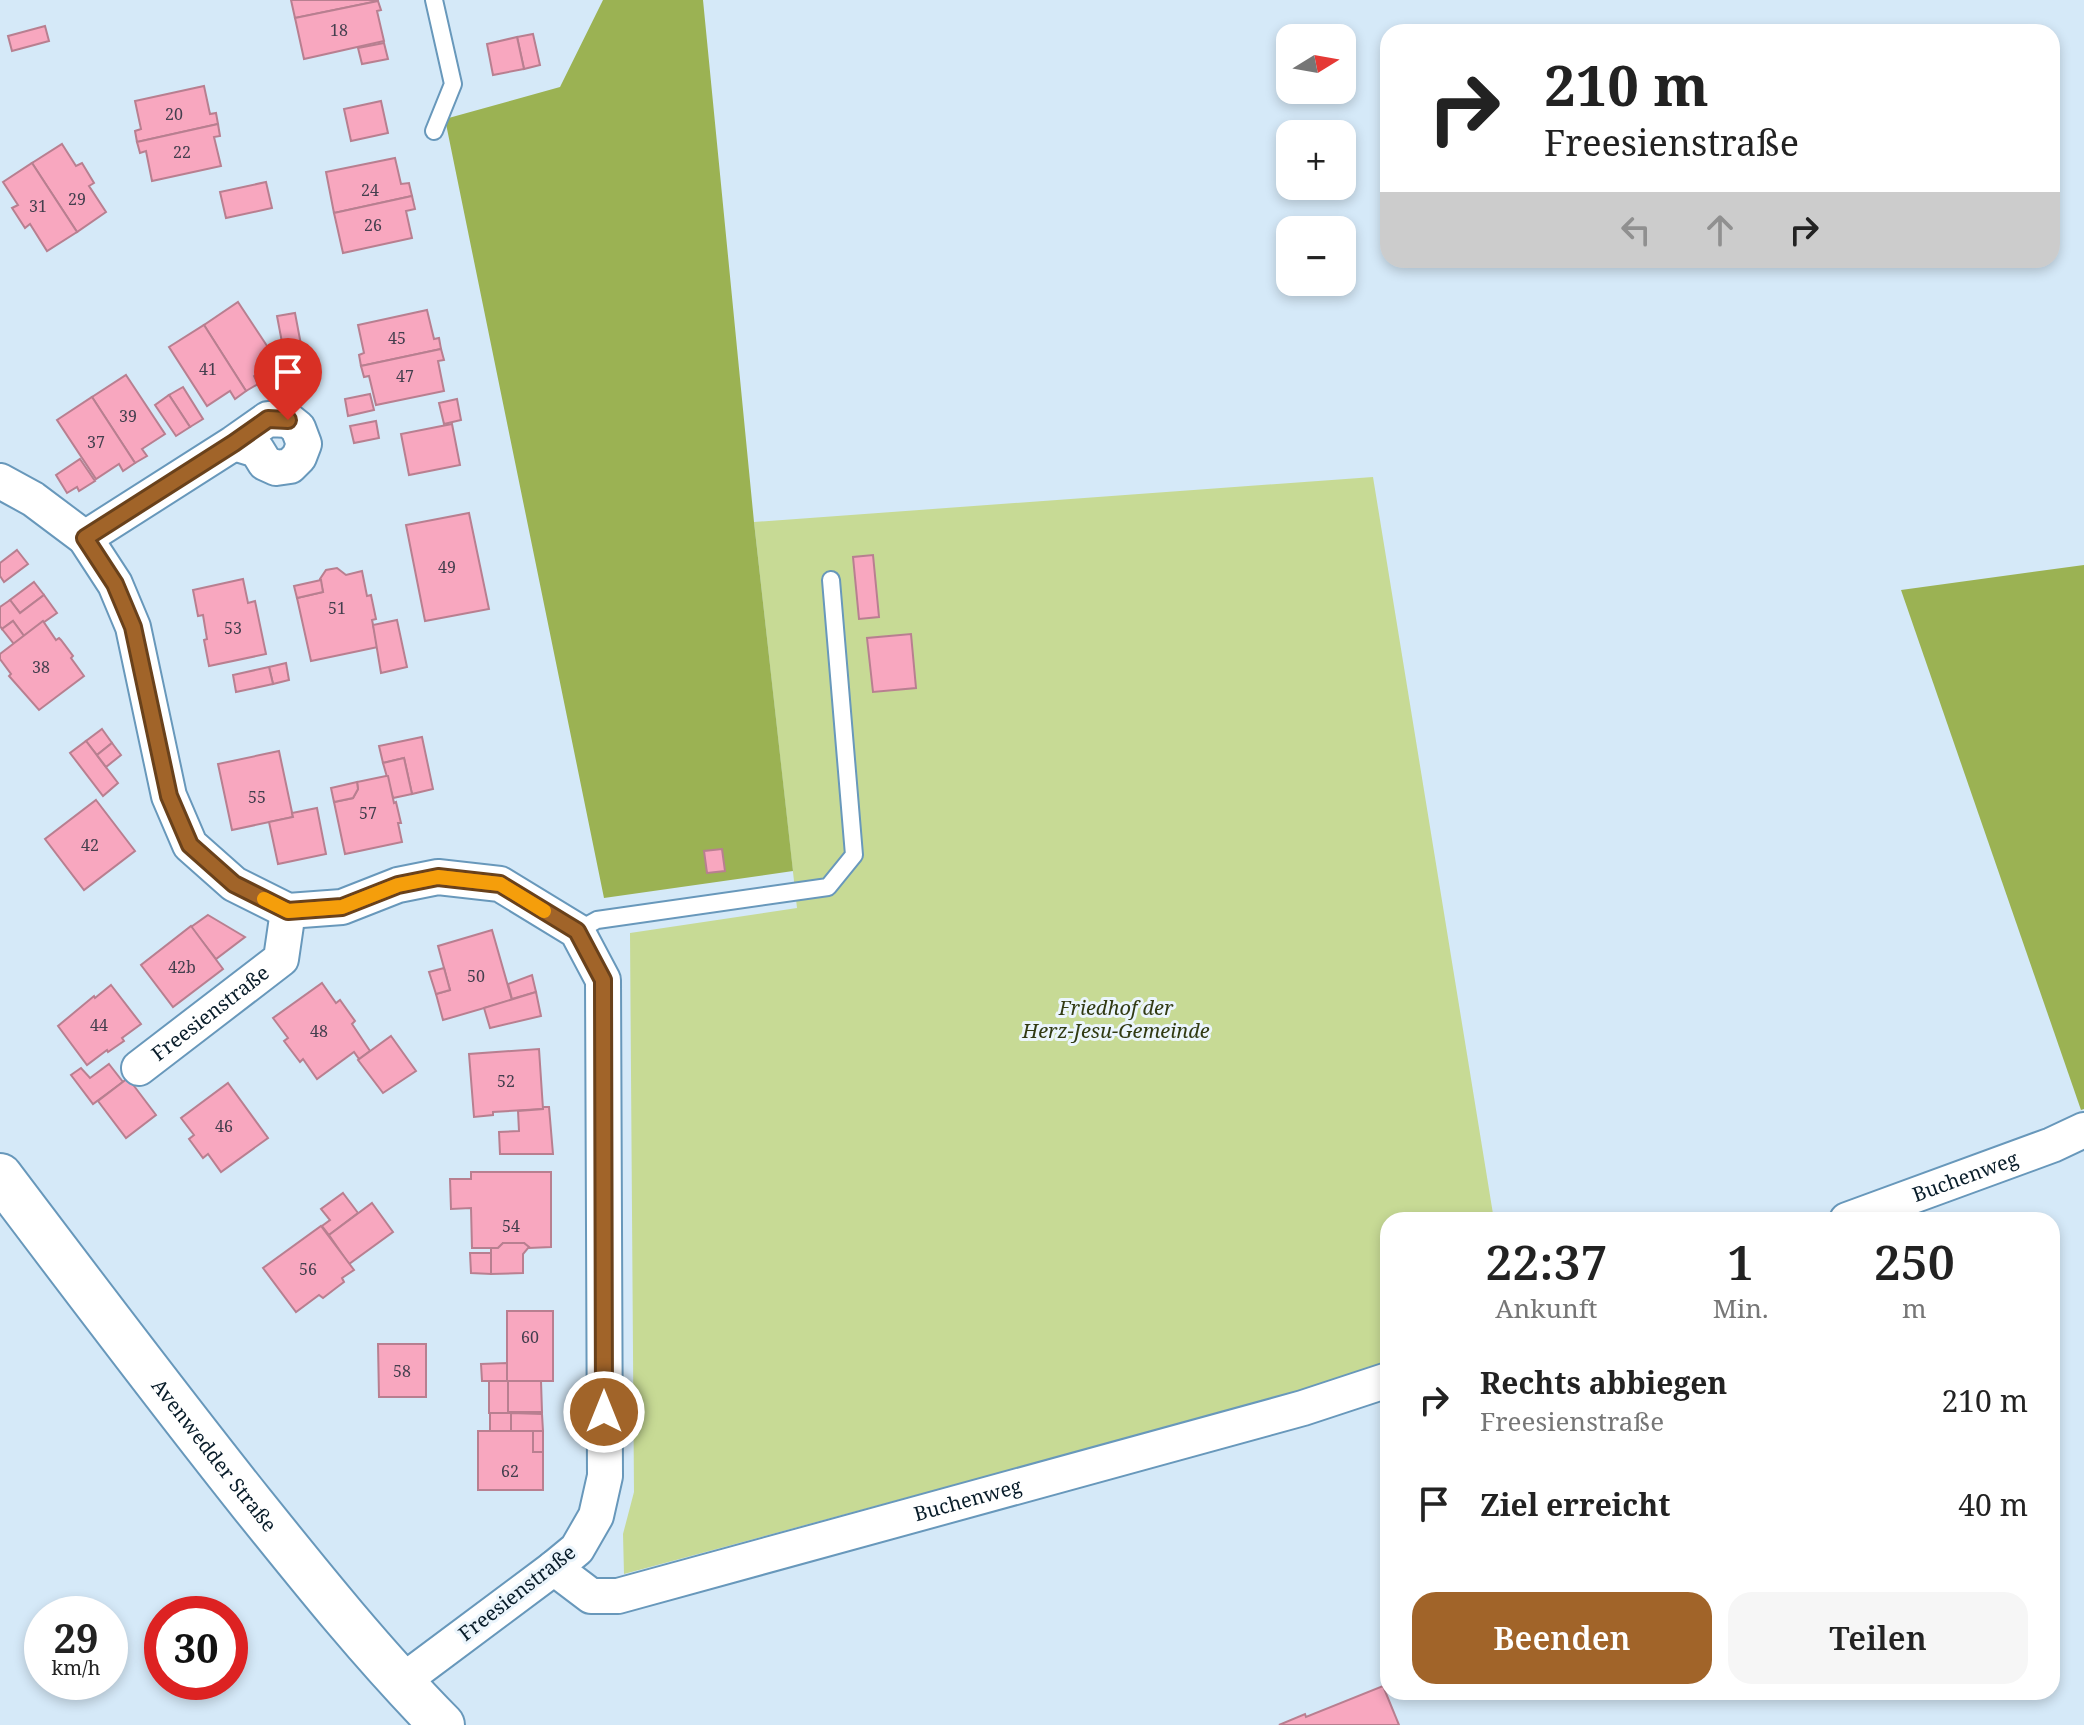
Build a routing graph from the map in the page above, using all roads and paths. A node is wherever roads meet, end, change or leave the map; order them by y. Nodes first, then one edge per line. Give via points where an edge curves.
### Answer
1 (434, 0) edge
2 (434, 131) dead end
3 (234, 443) dead end
4 (0, 481) edge
5 (85, 538) junction
6 (831, 580) dead end
7 (288, 911) junction
8 (577, 931) junction
9 (139, 1068) dead end
10 (2084, 1130) edge
11 (0, 1176) edge
12 (1869, 1212) edge
13 (1380, 1383) edge
14 (554, 1568) junction
15 (400, 1683) junction
16 (442, 1725) edge

1 - 2 lane via 453,84
3 - 5 street
4 - 5 street
5 - 7 street via 115,584 133,627 169,796 190,845 234,884
6 - 8 lane via 854,855 828,887 597,920
7 - 8 street via 342,907 398,885 438,877 500,884
7 - 9 street, Freesienstraße via 281,959
8 - 14 street, Freesienstraße via 603,980 605,1476 596,1516 577,1549
10 - 12 street, Buchenweg
11 - 15 main road, Avenwedder Straße via 155,1383
13 - 14 street, Buchenweg via 618,1596 591,1596
14 - 15 street, Freesienstraße
15 - 16 main road, Avenwedder Straße

